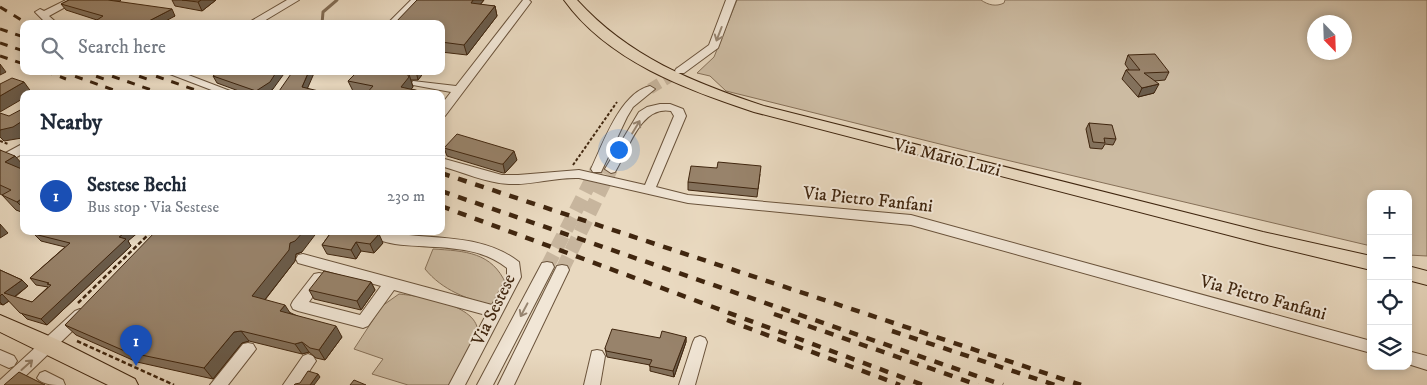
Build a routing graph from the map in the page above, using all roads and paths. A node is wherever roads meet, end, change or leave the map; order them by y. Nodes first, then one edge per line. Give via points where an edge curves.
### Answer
1 (73, 0) edge
2 (294, 0) edge
3 (416, 0) edge
4 (570, 0) edge
5 (731, 0) edge
6 (526, 2) dead end
7 (49, 20) edge
8 (258, 20) edge
9 (396, 20) edge
10 (680, 70) tunnel mouth
11 (180, 75) edge
12 (218, 76) edge
13 (417, 83) dead end
14 (205, 84) junction
15 (650, 89) tunnel mouth
16 (222, 90) edge
17 (459, 90) junction
18 (621, 101) dead end
19 (445, 109) edge
20 (20, 149) edge
21 (20, 157) edge
22 (3, 158) edge
23 (445, 163) edge
24 (597, 169) tunnel mouth
25 (612, 169) tunnel mouth
26 (568, 173) junction
27 (649, 190) junction
28 (148, 235) edge
29 (380, 235) edge
30 (303, 259) dead end
31 (1367, 261) edge
32 (329, 266) junction
33 (548, 267) tunnel mouth
34 (1412, 268) edge
35 (562, 270) tunnel mouth
36 (1427, 270) edge
37 (1412, 274) edge
38 (1427, 278) edge
39 (391, 283) junction
40 (90, 304) edge
41 (74, 307) dead end
42 (495, 312) junction
43 (0, 323) edge
44 (73, 339) edge
45 (700, 342) dead end
46 (50, 345) junction
47 (1367, 346) edge
48 (248, 349) dead end
49 (597, 356) dead end
50 (1412, 358) edge
51 (308, 361) dead end
52 (1427, 363) edge
53 (123, 384) edge
54 (5, 385) edge
55 (174, 385) edge
56 (218, 385) edge
57 (291, 385) edge
58 (456, 385) edge
59 (484, 385) edge
60 (506, 385) edge
61 (592, 385) edge
62 (687, 385) edge

1 - 7 street via 41,13
2 - 8 street
3 - 9 street
4 - 31 main road, Via Mario Luzi via 605,36 632,55 688,84 728,98 839,130 1263,238
5 -> 10 street via 714,46
6 - 17 street
11 - 14 street
12 - 14 street
13 - 17 street
14 - 16 street
15 - 24 street via 624,111
17 - 19 street
18 - 26 path via 613,106
20 - 22 street
21 - 22 street
23 - 26 street, Via Pietro Fanfani via 506,180
25 -> 27 street via 643,115 653,109 676,109 680,116
26 - 27 street, Via Pietro Fanfani
27 - 47 street, Via Pietro Fanfani via 688,199 911,220
28 - 41 path
29 - 42 street, Via Sestese via 477,247 502,257 514,266 515,271
30 - 32 street
32 - 39 street
32 - 39 street via 298,304 363,322
33 -> 59 street
34 - 36 main road
35 - 60 street
37 - 38 main road
39 - 42 street
40 - 46 street
42 - 58 street, Via Sestese
43 - 46 main road
44 - 55 path
45 - 62 street
46 - 53 main road
54 -> 46 street
48 - 56 street
49 - 61 street
50 - 52 street
51 - 57 street

